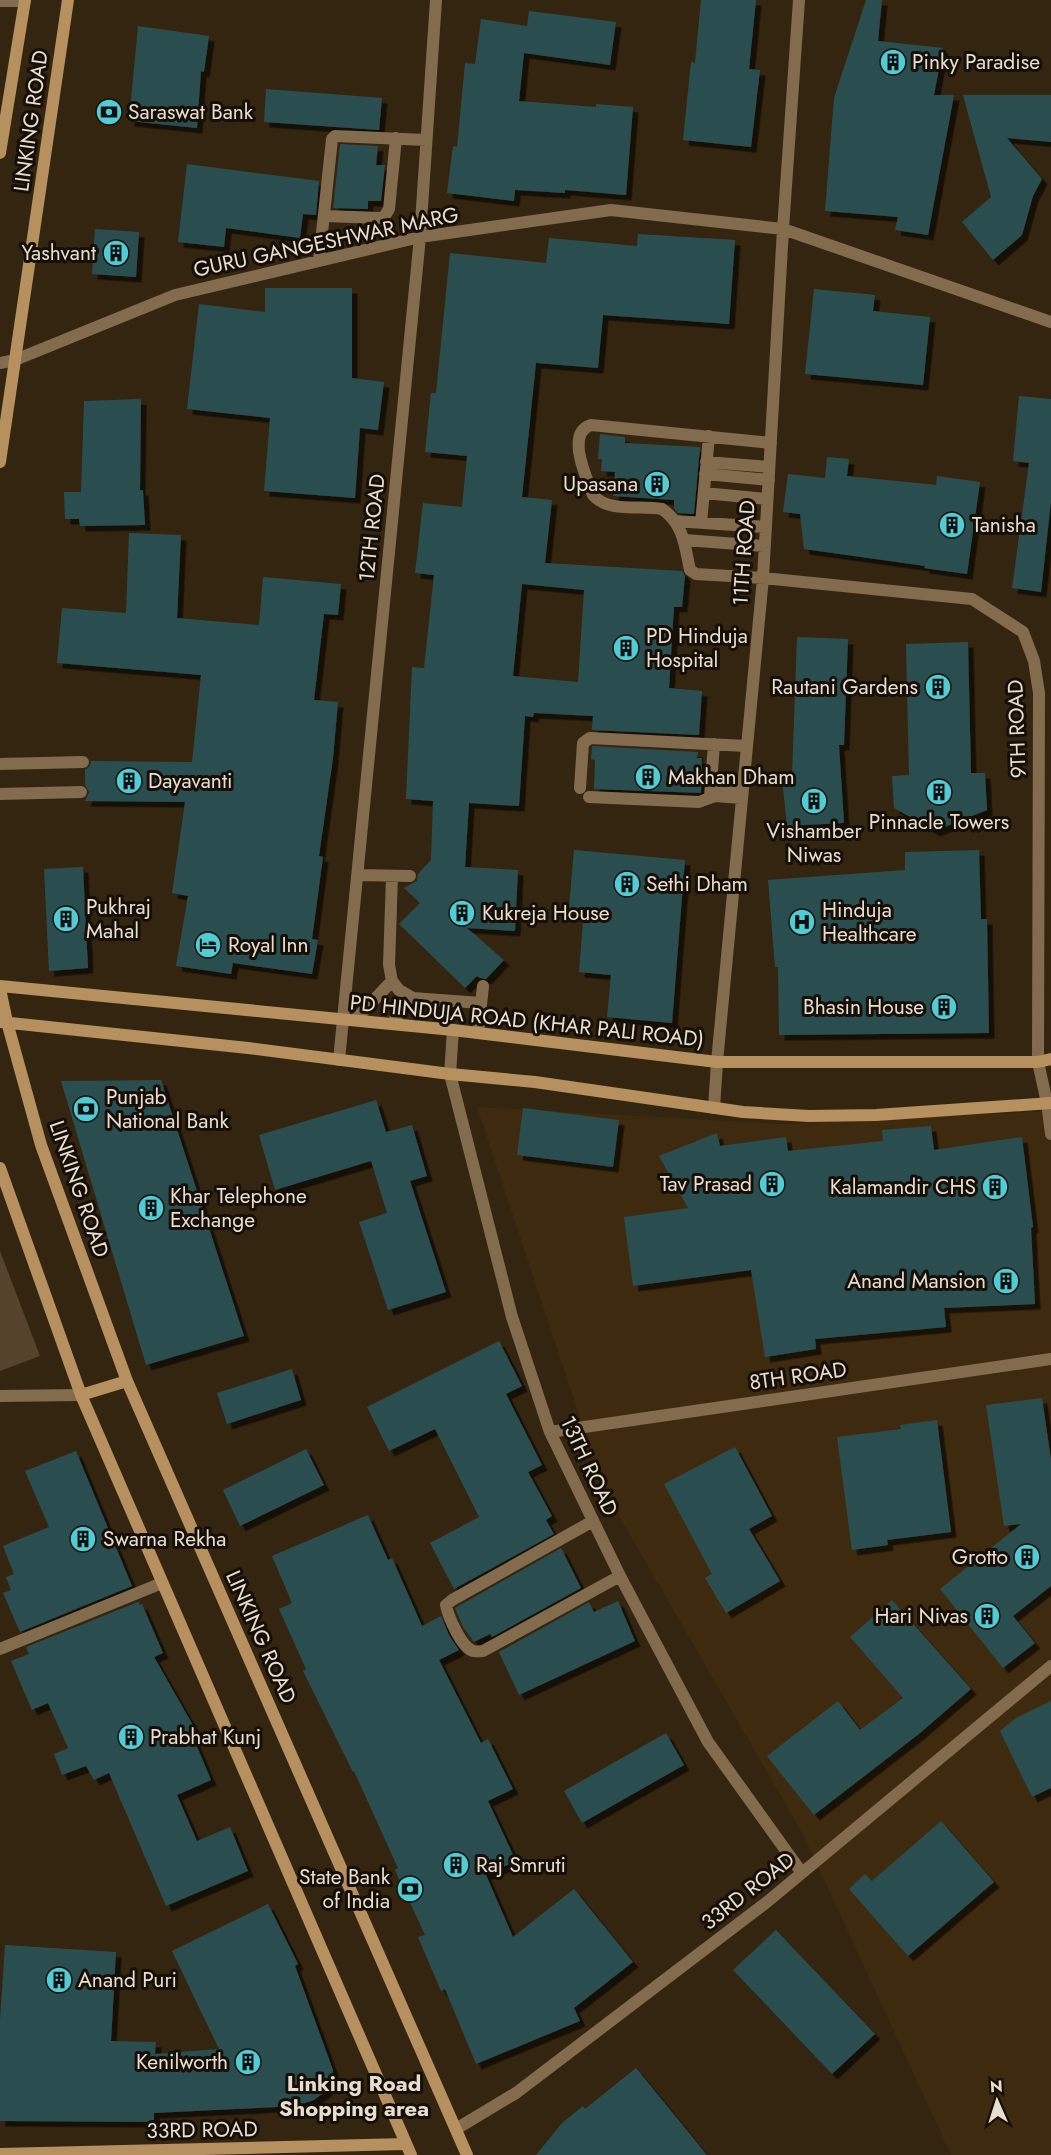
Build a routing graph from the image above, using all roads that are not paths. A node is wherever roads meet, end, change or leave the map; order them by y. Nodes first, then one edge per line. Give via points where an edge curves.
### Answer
1 (68, 0) edge
2 (436, 0) edge
3 (799, 0) edge
4 (0, 1) edge
5 (25, 1) edge
6 (396, 138) junction
7 (426, 140) junction
8 (0, 153) edge
9 (324, 216) junction
10 (783, 229) junction
11 (420, 237) junction
12 (319, 261) junction
13 (1051, 322) edge
14 (15, 360) junction
15 (0, 363) edge
16 (709, 436) junction
17 (771, 443) junction
18 (0, 462) edge
19 (769, 467) junction
20 (706, 468) junction
21 (769, 480) junction
22 (704, 493) junction
23 (768, 499) junction
24 (674, 521) junction
25 (700, 523) junction
26 (766, 528) junction
27 (685, 540) junction
28 (765, 546) junction
29 (764, 578) junction
30 (714, 744) junction
31 (746, 746) junction
32 (83, 762) dead end
33 (0, 764) edge
34 (580, 788) dead end
35 (711, 791) junction
36 (81, 792) dead end
37 (742, 792) junction
38 (0, 794) edge
39 (590, 797) dead end
40 (358, 875) junction
41 (392, 876) junction
42 (410, 876) dead end
43 (392, 981) junction
44 (483, 987) dead end
45 (0, 988) edge
46 (409, 997) junction
47 (481, 1003) junction
48 (349, 1020) junction
49 (4, 1022) edge
50 (392, 1024) junction
51 (453, 1030) junction
52 (478, 1033) junction
53 (1051, 1059) edge
54 (339, 1060) junction
55 (717, 1062) junction
56 (1038, 1062) junction
57 (450, 1074) junction
58 (1049, 1103) edge
59 (714, 1108) junction
60 (1051, 1134) edge
61 (0, 1168) edge
62 (1051, 1359) edge
63 (127, 1381) junction
64 (81, 1395) junction
65 (0, 1396) edge
66 (550, 1432) junction
67 (593, 1521) junction
68 (620, 1576) junction
69 (162, 1583) junction
70 (0, 1649) edge
71 (1051, 1666) edge
72 (802, 1873) junction
73 (456, 2129) junction
74 (408, 2150) edge
75 (0, 2154) edge
76 (467, 2155) edge

1 - 14 main road, LINKING ROAD
2 - 7 street, 12TH ROAD
3 - 10 street, 11TH ROAD
4 - 5 street
5 - 8 main road, LINKING ROAD
6 - 7 street
6 - 9 street via 389,209 384,217
6 - 9 street via 332,139
7 - 11 street, 12TH ROAD
9 - 12 street
10 - 11 street, GURU GANGESHWAR MARG via 611,210
10 - 13 street, GURU GANGESHWAR MARG
10 - 17 street, 11TH ROAD
11 - 12 street, GURU GANGESHWAR MARG
11 - 40 street, 12TH ROAD
12 - 14 street, GURU GANGESHWAR MARG via 175,295
14 - 15 street, GURU GANGESHWAR MARG
14 - 18 main road, LINKING ROAD
16 - 17 street
16 - 20 street
16 - 24 street via 591,425 582,432 579,453 597,500 662,509
17 - 19 street, 11TH ROAD
19 - 20 street
19 - 21 street, 11TH ROAD
20 - 21 street
20 - 22 street
21 - 23 street, 11TH ROAD
22 - 23 street
22 - 25 street
23 - 26 street, 11TH ROAD
24 - 25 street
24 - 27 street
25 - 26 street
26 - 28 street, 11TH ROAD
27 - 28 street
27 - 29 street, 9TH ROAD via 690,570 696,574
28 - 29 street, 11TH ROAD
29 - 31 street, 11TH ROAD
29 - 56 street, 9TH ROAD via 972,599 1023,632 1034,661 1039,693
30 - 31 street
30 - 34 street via 590,738 583,743
30 - 35 street
31 - 37 street, 11TH ROAD
32 - 33 street
35 - 37 street
35 - 39 street via 699,802
36 - 38 street
37 - 55 street, 11TH ROAD
40 - 41 street
40 - 48 street, 12TH ROAD
41 - 42 street
41 - 43 street
43 - 46 street
43 - 48 street
44 - 47 street
45 - 48 main road, PD HINDUJA ROAD (KHAR PALI ROAD)
45 - 49 main road, LINKING ROAD
46 - 47 street
46 - 50 street
47 - 52 street
48 - 50 main road, PD HINDUJA ROAD (KHAR PALI ROAD)
48 - 54 street, 12TH ROAD
49 - 54 main road
49 - 63 main road, LINKING ROAD via 41,1145
50 - 51 main road, PD HINDUJA ROAD (KHAR PALI ROAD)
51 - 52 main road, PD HINDUJA ROAD (KHAR PALI ROAD)
51 - 57 street, 13TH ROAD
52 - 55 main road, PD HINDUJA ROAD (KHAR PALI ROAD)
53 - 56 main road, PD HINDUJA ROAD (KHAR PALI ROAD)
54 - 57 main road
55 - 56 main road, PD HINDUJA ROAD (KHAR PALI ROAD)
55 - 59 street, 11TH ROAD
56 - 58 street, 9TH ROAD
57 - 59 main road
57 - 66 street, 13TH ROAD via 512,1317
58 - 59 main road via 842,1116 743,1113
58 - 60 street, 9TH ROAD
61 - 64 main road
62 - 66 street, 8TH ROAD
63 - 64 main road
63 - 73 main road, LINKING ROAD
64 - 65 street
64 - 69 main road
66 - 67 street, 13TH ROAD
67 - 68 street, 13TH ROAD
67 - 68 street via 452,1600 446,1605 448,1614 464,1645 474,1652 483,1651
68 - 72 street, 13TH ROAD via 708,1742
69 - 70 street
69 - 74 main road
71 - 72 street, 33RD ROAD
72 - 73 street, 33RD ROAD via 516,2092
73 - 76 main road, LINKING ROAD
74 - 75 main road, 33RD ROAD

